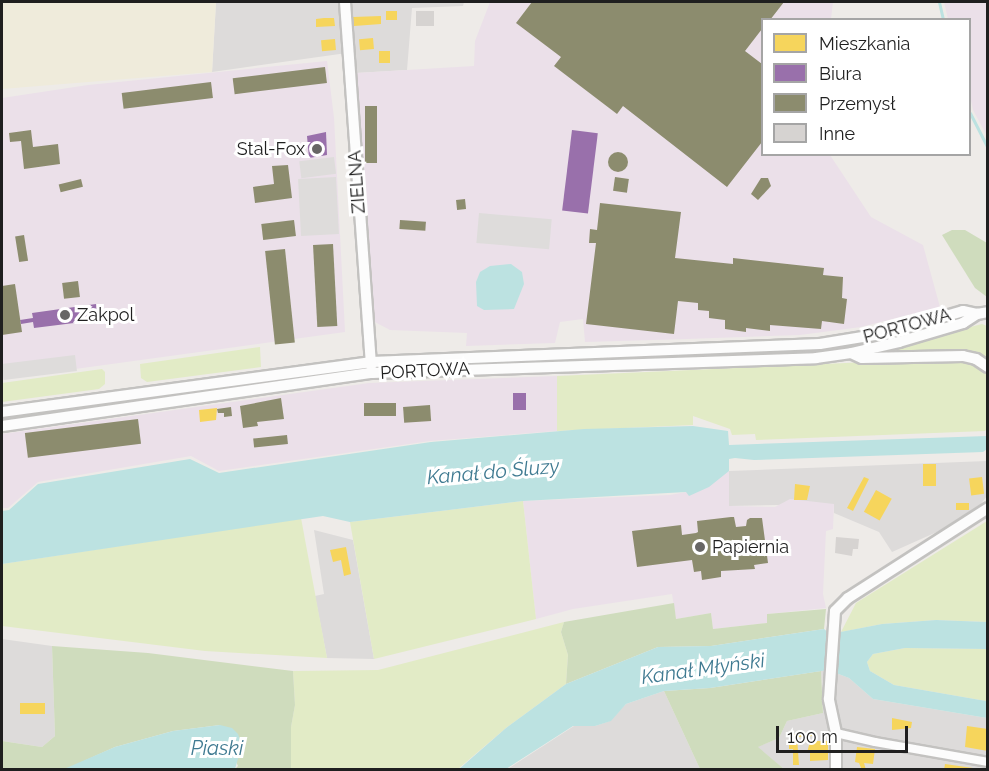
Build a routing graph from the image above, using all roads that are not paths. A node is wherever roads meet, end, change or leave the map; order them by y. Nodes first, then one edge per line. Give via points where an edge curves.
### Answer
1 (345, 2) edge
2 (982, 313) edge
3 (849, 340) junction
4 (851, 353) junction
5 (987, 367) edge
6 (371, 368) junction
7 (277, 375) junction
8 (278, 387) junction
9 (2, 412) edge
10 (2, 426) edge
11 (987, 508) edge
12 (836, 733) junction
13 (987, 762) edge
14 (836, 770) edge

1 - 6 street, ZIELNA
2 - 3 street, PORTOWA via 963,311
2 - 4 street, PORTOWA via 963,323
3 - 4 street, PORTOWA
3 - 6 street, PORTOWA
4 - 5 street via 862,358 963,356
4 - 6 street, PORTOWA via 816,358
6 - 7 street, PORTOWA
6 - 8 street, PORTOWA
7 - 8 street
7 - 9 street, PORTOWA
8 - 10 street, PORTOWA
11 - 12 street via 848,598 835,611 829,699
12 - 13 street
12 - 14 street

